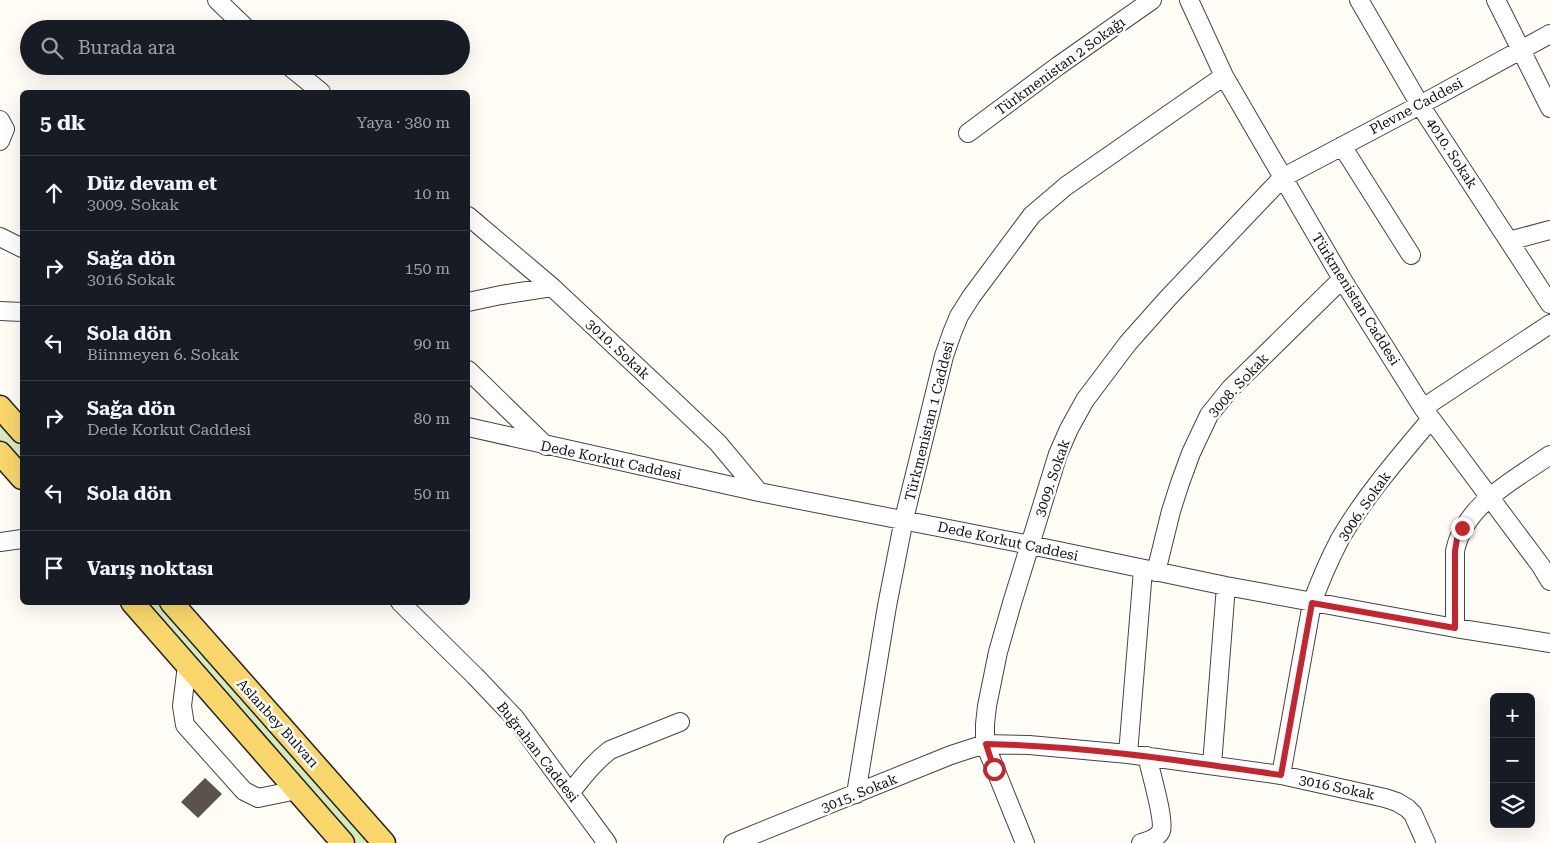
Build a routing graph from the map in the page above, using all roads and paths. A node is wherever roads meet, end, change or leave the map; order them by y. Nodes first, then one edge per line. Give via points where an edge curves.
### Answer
1 (217, 0) edge
2 (1152, 0) edge
3 (1189, 0) edge
4 (1359, 0) edge
5 (1496, 0) edge
6 (238, 20) edge
7 (1550, 34) edge
8 (1520, 50) junction
9 (300, 75) edge
10 (1224, 76) junction
11 (319, 90) edge
12 (1420, 105) junction
13 (1550, 108) edge
14 (0, 120) edge
15 (968, 133) dead end
16 (0, 141) edge
17 (1342, 146) junction
18 (1282, 178) junction
19 (470, 218) edge
20 (1550, 230) edge
21 (0, 237) edge
22 (1509, 241) junction
23 (20, 247) edge
24 (1411, 255) dead end
25 (1342, 279) junction
26 (552, 287) junction
27 (470, 302) edge
28 (1550, 304) edge
29 (0, 311) edge
30 (20, 312) edge
31 (1550, 324) edge
32 (470, 372) edge
33 (0, 407) edge
34 (1427, 413) junction
35 (470, 427) edge
36 (20, 430) edge
37 (546, 446) junction
38 (0, 453) edge
39 (1550, 454) edge
40 (20, 476) edge
41 (759, 492) junction
42 (1490, 497) junction
43 (904, 520) junction
44 (20, 539) edge
45 (0, 542) edge
46 (1030, 545) junction
47 (1547, 570) edge
48 (1150, 571) junction
49 (1226, 586) junction
50 (1312, 603) junction
51 (135, 605) edge
52 (174, 605) edge
53 (403, 605) edge
54 (1455, 628) junction
55 (1550, 643) edge
56 (187, 665) junction
57 (680, 722) dead end
58 (986, 744) junction
59 (1128, 754) junction
60 (1147, 756) junction
61 (1212, 765) junction
62 (1281, 775) junction
63 (297, 790) junction
64 (570, 793) junction
65 (856, 794) junction
66 (343, 843) edge
67 (384, 843) edge
68 (606, 843) edge
69 (733, 843) edge
70 (1025, 843) edge
71 (1141, 843) edge
72 (1426, 843) edge

1 - 6 street
2 - 15 street, Türkmenistan 2 Sokağı
3 - 10 street, Türkmenistan Caddesi
4 - 12 street, 4010. Sokak
5 - 8 street
7 - 8 street, Plevne Caddesi
8 - 12 street, Plevne Caddesi
8 - 13 street
9 - 11 street
10 - 18 street, Türkmenistan Caddesi
10 - 43 street, Türkmenistan 1 Caddesi via 1066,186 1032,215 971,297 959,316 944,356
12 - 17 street, Plevne Caddesi
12 - 22 street, 4010. Sokak
14 - 16 street via 5,129
17 - 18 street, Plevne Caddesi
17 - 24 street
18 - 25 street, Türkmenistan Caddesi
18 - 46 street, 3009. Sokak via 1139,330 1085,400 1058,454
19 - 26 street, 3010. Sokak
20 - 22 street
21 - 23 street
22 - 28 street, 4010. Sokak
25 - 34 street, Türkmenistan Caddesi
25 - 48 street, 3008. Sokak via 1230,389 1209,415 1191,453
26 - 27 street
26 - 41 street, 3010. Sokak via 718,443
29 - 30 street
31 - 34 street, 3006. Sokak
32 - 37 street
33 - 36 main road
34 - 42 street, Türkmenistan Caddesi
34 - 50 street, 3006. Sokak via 1352,520 1330,559
35 - 37 street, Dede Korkut Caddesi
37 - 41 street, Dede Korkut Caddesi
38 - 40 main road
39 - 42 street
41 - 43 street, Dede Korkut Caddesi
42 - 47 street, Türkmenistan Caddesi
42 - 54 street via 1462,528 1457,539
43 - 46 street, Dede Korkut Caddesi
43 - 65 street, Türkmenistan 1 Caddesi
44 - 45 street
46 - 48 street, Dede Korkut Caddesi
46 - 58 street, 3009. Sokak via 992,677 985,724
48 - 49 street, Dede Korkut Caddesi
48 - 59 street, 3008. Sokak
49 - 50 street, Dede Korkut Caddesi
49 - 61 street
50 - 54 street, Dede Korkut Caddesi
50 - 62 street, 3006. Sokak
51 - 56 main road
52 - 67 main road, Aslanbey Bulvarı
53 - 64 street, Buğrahan Caddesi via 515,718
54 - 55 street, Dede Korkut Caddesi
56 - 63 main road
56 - 63 street via 182,706 185,725 244,791 258,798
57 - 64 street via 610,750
58 - 59 street, 3016 Sokak via 1065,747
58 - 65 street, 3015. Sokak via 950,755
58 - 70 street, 3009. Sokak
59 - 60 street, 3016 Sokak
60 - 61 street, 3016 Sokak
60 - 71 street via 1162,826 1155,838
61 - 62 street, 3016 Sokak
62 - 72 street, 3016 Sokak via 1397,802 1413,814
63 - 66 main road
64 - 68 street, Buğrahan Caddesi
65 - 69 street, 3015. Sokak

